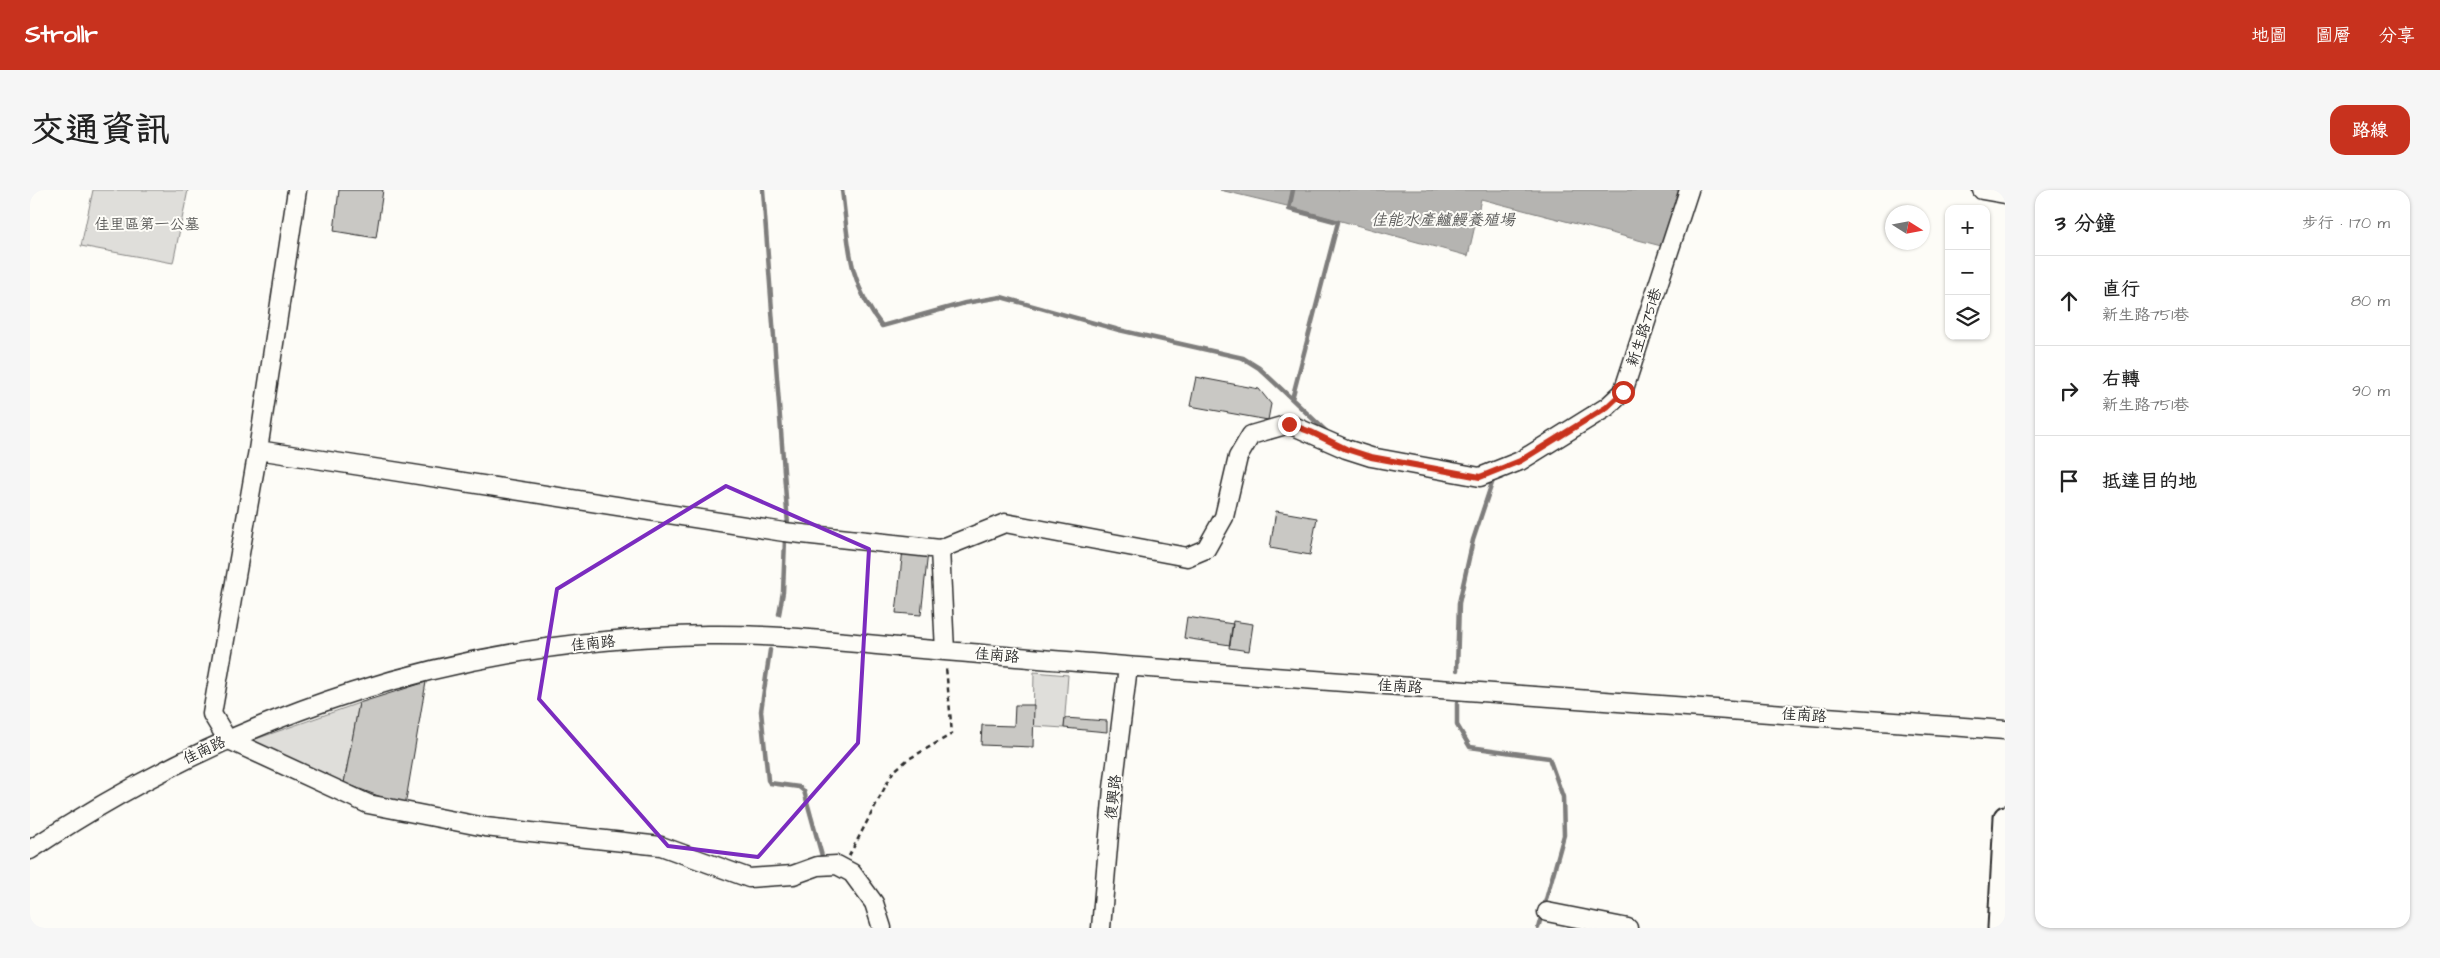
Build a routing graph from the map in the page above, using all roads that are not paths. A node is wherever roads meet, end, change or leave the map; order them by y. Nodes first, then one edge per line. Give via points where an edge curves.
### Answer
1 (297, 190) edge
2 (1689, 190) edge
3 (1982, 190) edge
4 (2005, 194) edge
5 (258, 450) junction
6 (940, 549) junction
7 (945, 651) junction
8 (1128, 667) junction
9 (2005, 730) edge
10 (227, 740) junction
11 (2005, 817) edge
12 (2005, 823) edge
13 (30, 850) edge
14 (1547, 912) dead end
15 (882, 928) edge
16 (1101, 928) edge
17 (1628, 928) edge
18 (1999, 928) edge

1 - 5 street
2 - 6 street, 新生路751巷 via 1623,392 1607,407 1520,461 1480,477 1371,457 1289,424 1250,434 1238,457 1224,517 1206,549 1187,557 1005,523
3 - 4 street
5 - 6 street via 784,532
5 - 10 street via 212,714
6 - 7 street
7 - 8 street, 佳南路
7 - 10 street, 佳南路 via 783,637 718,636 572,644 494,655 378,683 312,705
8 - 9 street, 佳南路
8 - 16 street, 復興路
10 - 13 street, 佳南路 via 129,788
10 - 15 street via 368,804 485,827 661,846 749,878 793,875 818,866 837,865 852,873 874,904
11 - 12 main road
12 - 18 main road
14 - 17 street

